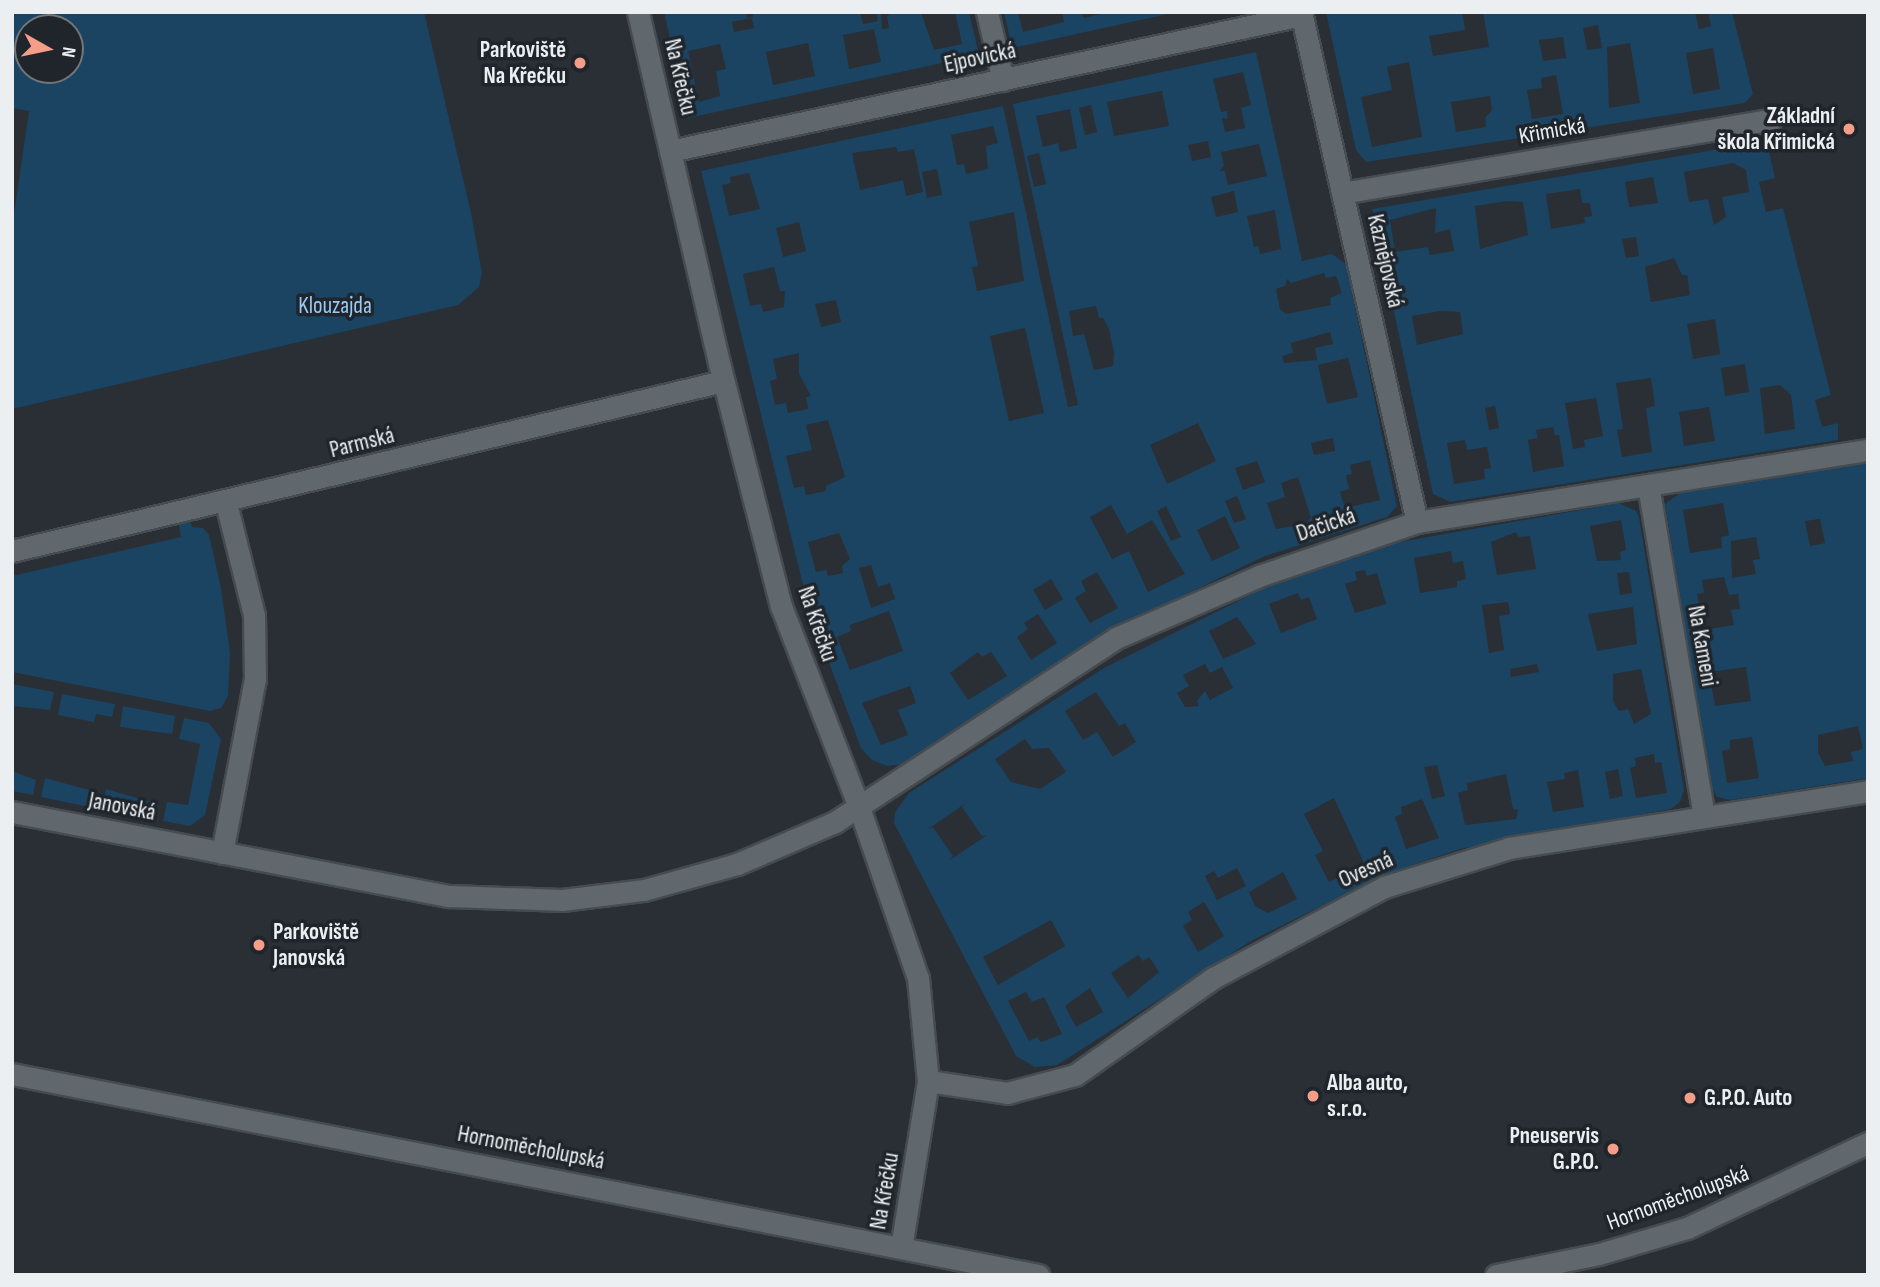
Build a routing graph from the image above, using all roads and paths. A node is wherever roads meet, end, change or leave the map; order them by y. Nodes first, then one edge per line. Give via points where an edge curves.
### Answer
1 (638, 12) edge
2 (987, 12) edge
3 (1301, 14) edge
4 (1003, 80) junction
5 (1771, 120) dead end
6 (670, 151) junction
7 (1342, 193) junction
8 (723, 381) junction
9 (1868, 450) edge
10 (1648, 485) junction
11 (226, 503) junction
12 (1417, 522) junction
13 (12, 551) edge
14 (1868, 791) edge
15 (859, 807) junction
16 (12, 812) edge
17 (1704, 816) junction
18 (222, 853) junction
19 (12, 1074) edge
20 (928, 1081) junction
21 (1868, 1143) edge
22 (901, 1247) junction
23 (1038, 1275) edge
24 (1496, 1275) edge

1 - 6 street, Na Křečku
2 - 4 street
3 - 4 street, Ejpovická
3 - 7 street, Kaznějovská
4 - 6 street, Ejpovická
5 - 7 street, Křimická
6 - 8 street, Na Křečku
7 - 12 street, Kaznějovská
8 - 11 street, Parmská
8 - 15 street, Na Křečku via 781,606
9 - 10 street, Dačická
10 - 12 street, Dačická
10 - 17 street, Na Kameni
11 - 13 street, Parmská
11 - 18 street via 254,615 255,679
12 - 15 street, Dačická via 1259,576 1116,638
14 - 17 street, Ovesná
15 - 18 street, Dačická via 737,864 644,890 562,900 412,891
15 - 20 street, Na Křečku via 918,978
16 - 18 street, Janovská
17 - 20 street, Ovesná via 1509,848 1384,887 1213,978 1075,1075 1041,1087 1007,1093
19 - 22 street, Hornoměcholupská
20 - 22 street, Na Křečku
21 - 24 street, Hornoměcholupská via 1765,1195 1686,1228 1599,1254
22 - 23 street, Hornoměcholupská

